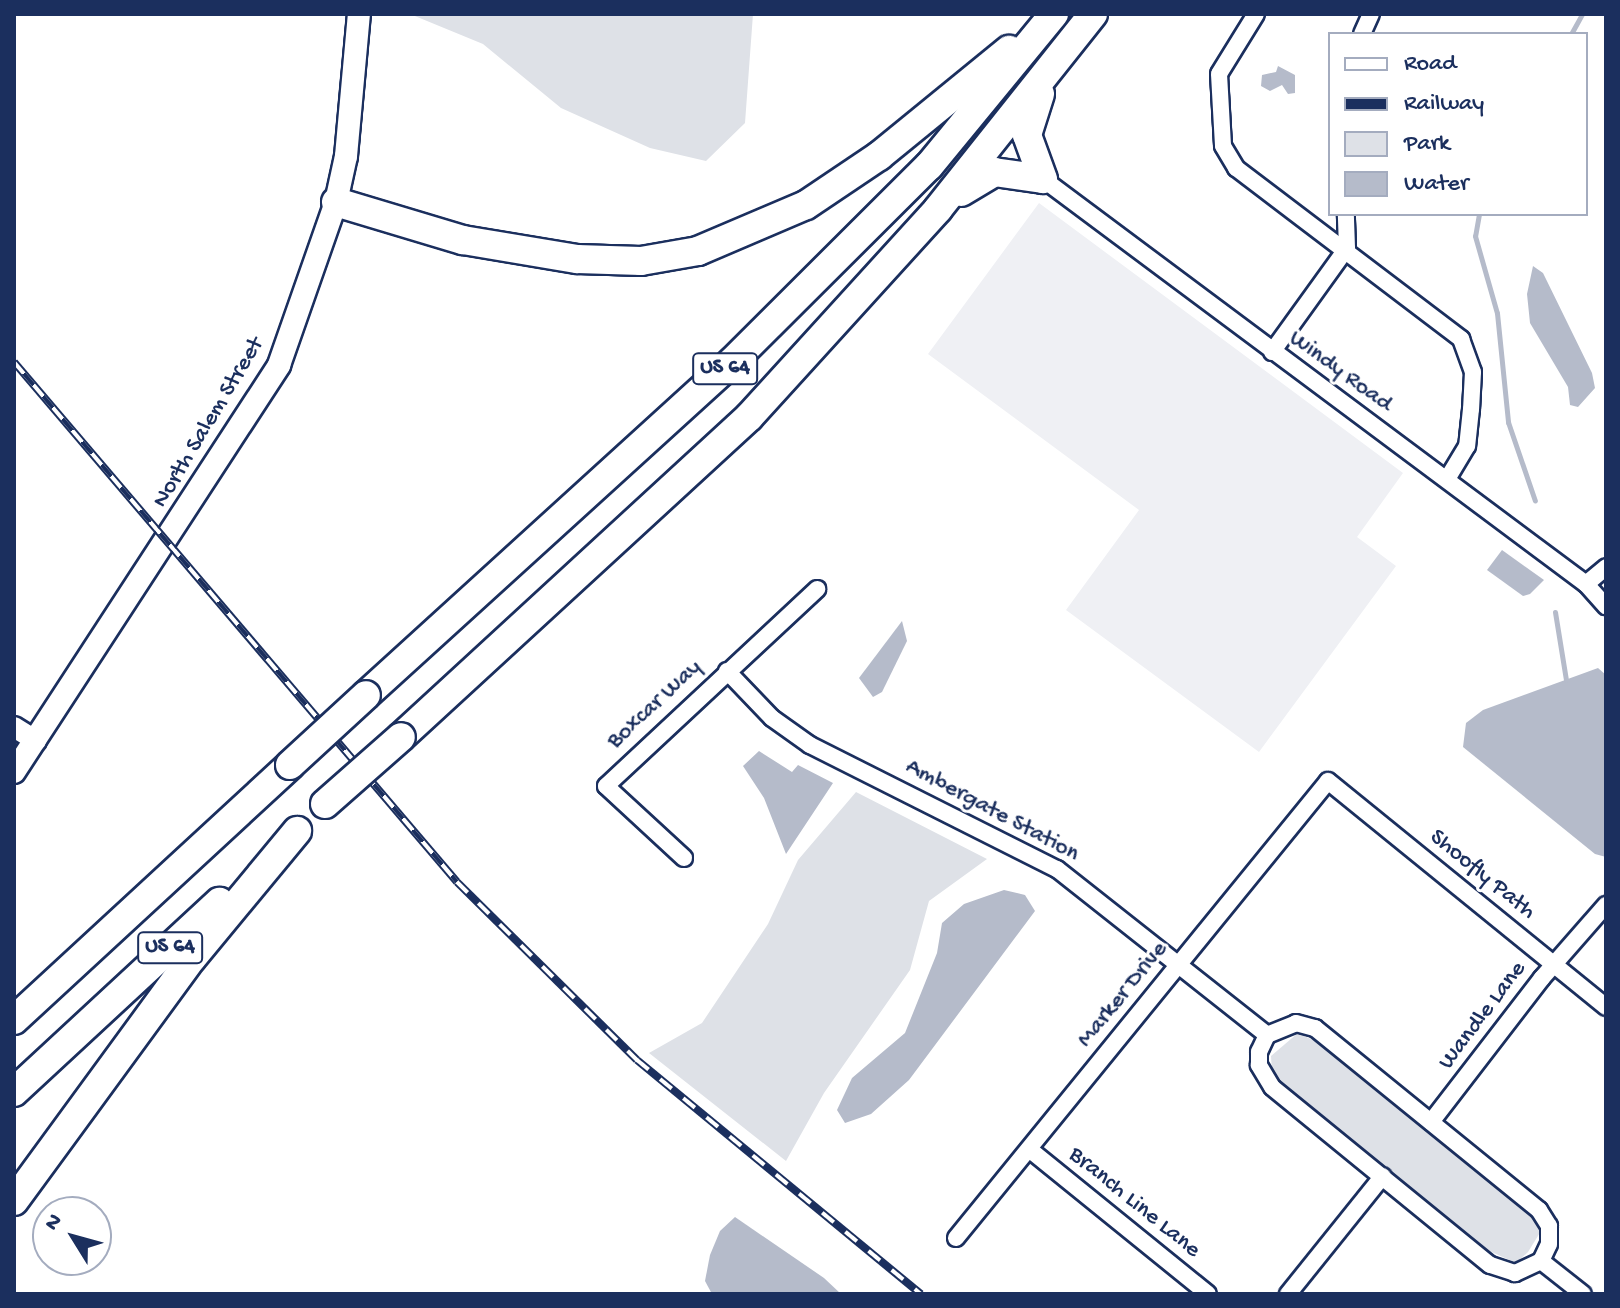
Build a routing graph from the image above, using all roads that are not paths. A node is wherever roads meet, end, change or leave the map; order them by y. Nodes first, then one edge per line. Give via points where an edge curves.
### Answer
1 (359, 14) edge
2 (1054, 14) edge
3 (1093, 14) edge
4 (1256, 14) edge
5 (1056, 61) junction
6 (1043, 179) junction
7 (336, 202) junction
8 (938, 209) junction
9 (1346, 216) edge
10 (1347, 248) junction
11 (1272, 352) junction
12 (1447, 479) junction
13 (1606, 567) edge
14 (1586, 584) junction
15 (817, 589) dead end
16 (1606, 606) edge
17 (727, 671) junction
18 (14, 727) edge
19 (36, 741) junction
20 (14, 772) edge
21 (1328, 781) joint
22 (297, 831) junction
23 (684, 858) dead end
24 (1606, 905) edge
25 (1179, 964) junction
26 (1553, 964) junction
27 (1606, 1007) edge
28 (14, 1020) edge
29 (1267, 1035) junction
30 (14, 1092) edge
31 (1431, 1122) junction
32 (1029, 1149) junction
33 (1383, 1176) junction
34 (14, 1201) edge
35 (956, 1238) dead end
36 (1541, 1261) junction
37 (1208, 1294) edge
38 (1288, 1294) edge
39 (1583, 1294) edge

1 - 7 main road, North Salem Street via 346,156
2 - 7 highway via 879,156 806,205 698,251 641,261 563,257 463,240
2 - 28 highway, US 64, bridge via 929,166 732,362
3 - 5 highway, US 64
4 - 10 street via 1219,74 1223,146 1236,168
5 - 6 highway via 1028,124 1028,147
5 - 8 highway, US 64
6 - 8 highway via 988,174
6 - 11 street, Windy Road
7 - 19 main road, North Salem Street via 279,365
8 - 22 highway, US 64, bridge via 749,417
9 - 10 street
10 - 11 street
10 - 12 street via 1456,335 1469,357 1473,372 1467,446
11 - 12 street, Windy Road
12 - 14 street, Windy Road
13 - 14 street
14 - 16 street, Windy Road
15 - 17 street, Boxcar Way
17 - 23 street, Boxcar Way via 606,786
17 - 25 street, Ambergate Station via 791,733 1057,869
18 - 19 street
19 - 20 main road, North Salem Street
21 - 25 street, Marker Drive
21 - 26 street, Shoofly Path
22 - 30 highway, US 64
22 - 34 highway via 192,958
24 - 26 street, Wandle Lane
25 - 29 street, Ambergate Station
25 - 32 street, Marker Drive
26 - 27 street, Shoofly Path
26 - 31 street, Wandle Lane
29 - 31 street via 1296,1023 1315,1028
29 - 33 street via 1259,1065 1272,1087
31 - 36 street via 1539,1210 1549,1226 1549,1244
32 - 35 street, Marker Drive
32 - 37 street, Branch Line Lane
33 - 36 street via 1490,1265 1515,1273
33 - 38 street
36 - 39 street

